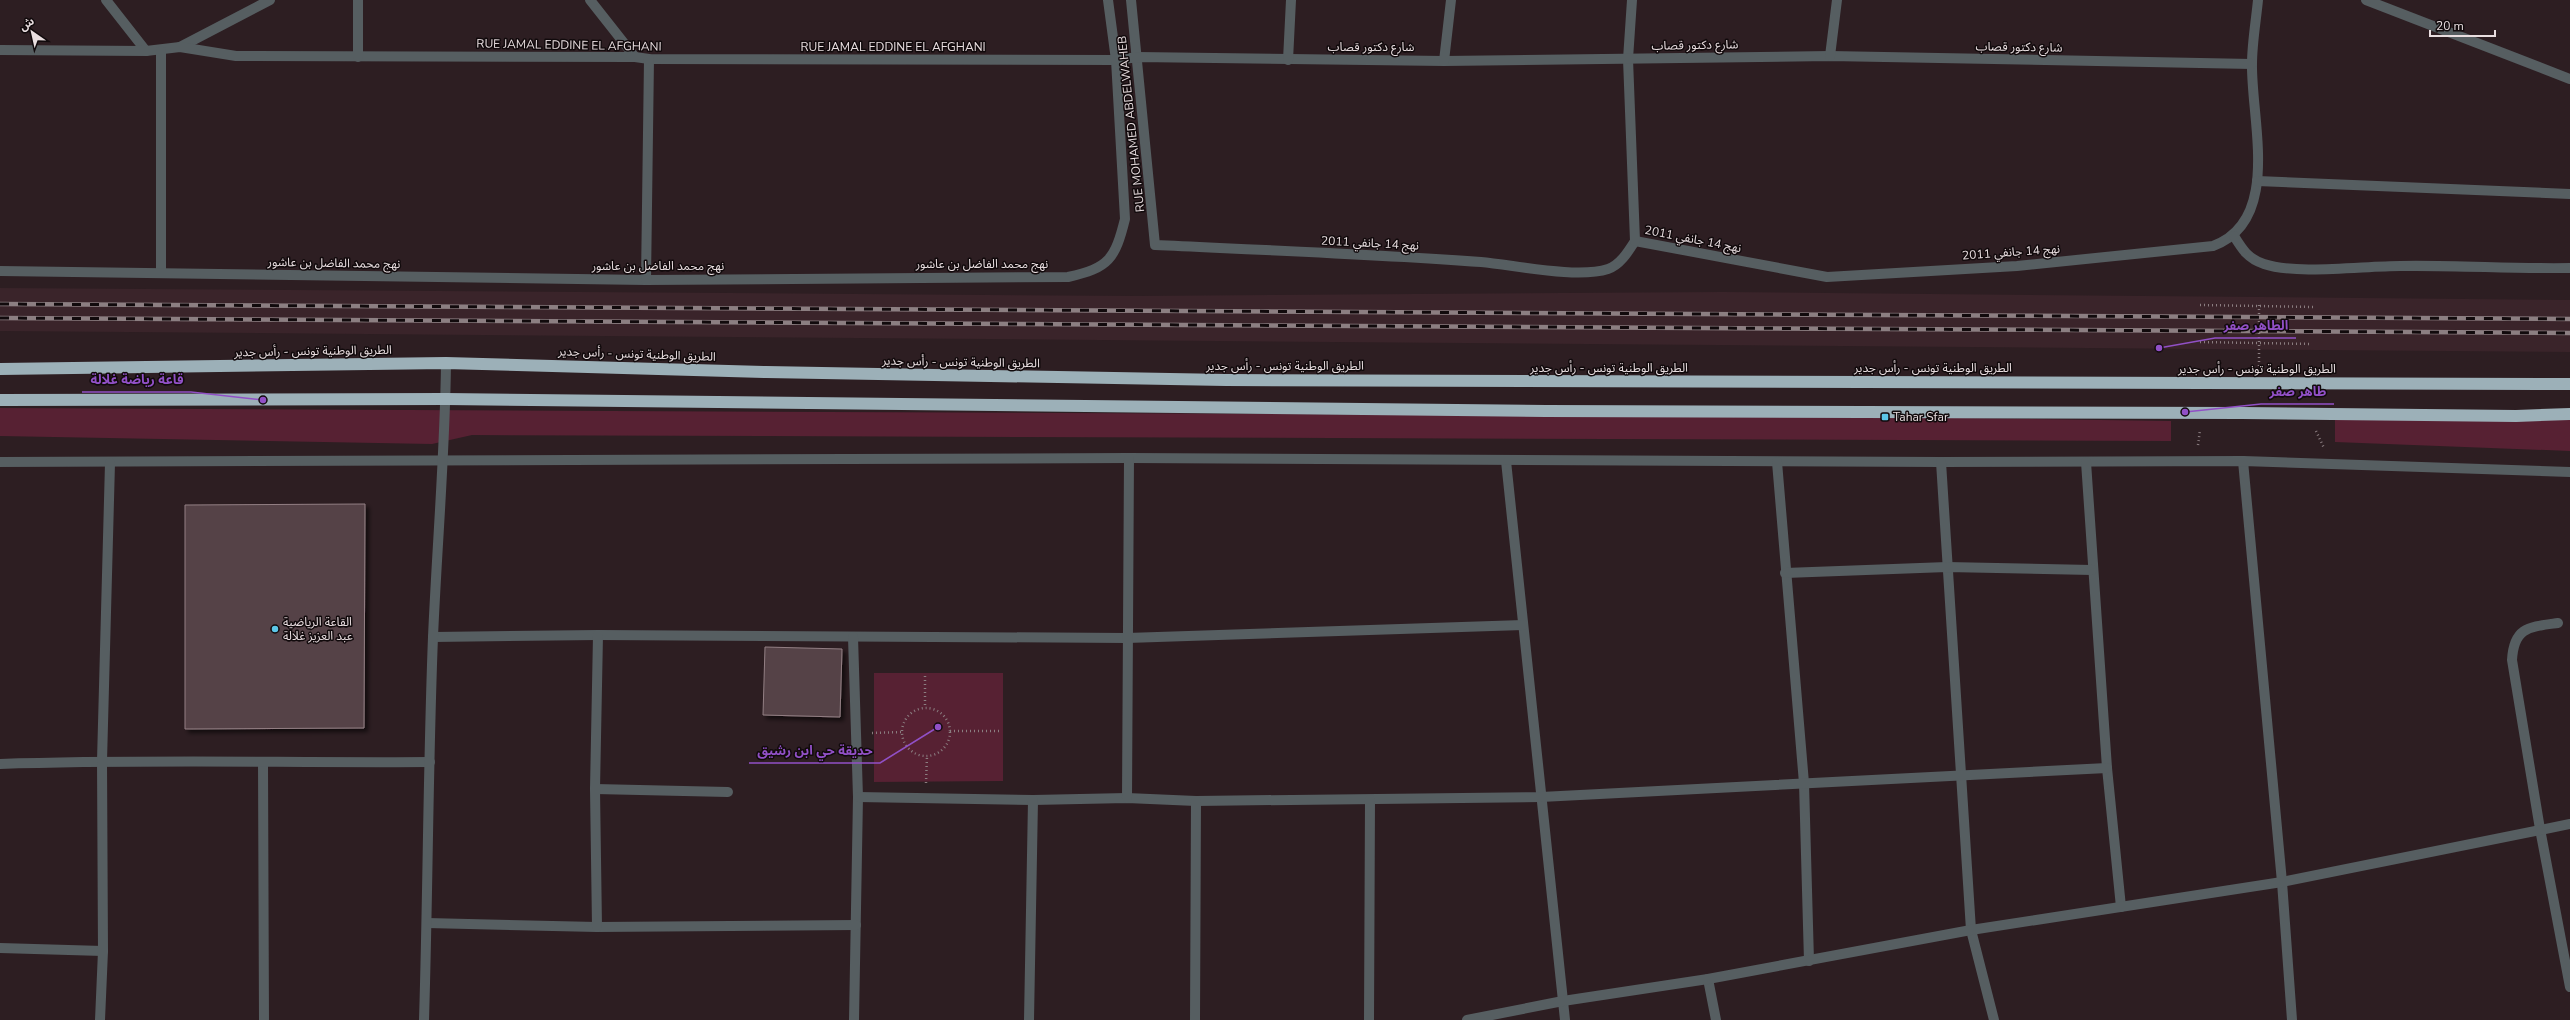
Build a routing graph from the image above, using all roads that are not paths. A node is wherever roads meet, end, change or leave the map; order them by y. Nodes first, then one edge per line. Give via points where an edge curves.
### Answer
1 (106, 0) edge
2 (270, 0) edge
3 (358, 0) edge
4 (590, 0) edge
5 (1108, 0) edge
6 (1131, 0) edge
7 (1291, 0) edge
8 (1451, 0) edge
9 (1632, 0) edge
10 (1837, 0) edge
11 (2258, 0) edge
12 (2366, 0) edge
13 (180, 47) junction
14 (0, 50) edge
15 (161, 51) junction
16 (146, 52) junction
17 (1830, 56) junction
18 (358, 57) junction
19 (635, 57) junction
20 (1138, 57) junction
21 (649, 59) junction
22 (1628, 59) junction
23 (1116, 60) junction
24 (1288, 60) junction
25 (1444, 61) junction
26 (2252, 64) junction
27 (2570, 79) edge
28 (2257, 182) junction
29 (2570, 194) edge
30 (2234, 236) junction
31 (1635, 242) junction
32 (1155, 245) joint
33 (2570, 268) edge
34 (0, 271) edge
35 (161, 273) junction
36 (646, 280) junction
37 (446, 363) junction
38 (0, 369) edge
39 (2570, 384) edge
40 (446, 399) junction
41 (0, 400) edge
42 (2570, 414) edge
43 (1129, 458) junction
44 (2242, 460) junction
45 (442, 461) junction
46 (1506, 461) junction
47 (0, 462) edge
48 (1777, 462) junction
49 (1941, 462) junction
50 (2086, 462) junction
51 (110, 463) junction
52 (2570, 472) edge
53 (1947, 567) junction
54 (2092, 570) junction
55 (1785, 573) junction
56 (2558, 623) dead end
57 (1523, 625) junction
58 (598, 635) junction
59 (853, 637) junction
60 (433, 638) junction
61 (1127, 638) junction
62 (102, 761) junction
63 (430, 762) junction
64 (263, 763) junction
65 (0, 764) edge
66 (2108, 768) junction
67 (1960, 777) junction
68 (1804, 783) junction
69 (595, 789) junction
70 (728, 792) dead end
71 (858, 797) junction
72 (1541, 797) junction
73 (1127, 798) junction
74 (1032, 800) junction
75 (1370, 800) junction
76 (1196, 802) junction
77 (2570, 824) edge
78 (2540, 829) junction
79 (2282, 882) junction
80 (2121, 906) junction
81 (427, 923) junction
82 (856, 925) junction
83 (597, 928) junction
84 (1971, 930) junction
85 (0, 948) edge
86 (103, 951) junction
87 (1810, 961) junction
88 (1708, 979) junction
89 (2570, 986) edge
90 (1563, 1001) junction
91 (100, 1020) edge
92 (264, 1020) edge
93 (424, 1020) edge
94 (854, 1020) edge
95 (1029, 1020) edge
96 (1196, 1020) edge
97 (1369, 1020) edge
98 (1467, 1020) edge
99 (1564, 1020) edge
100 (1716, 1020) edge
101 (1994, 1020) edge
102 (2292, 1020) edge

1 - 16 street
2 - 13 street
3 - 18 street
4 - 19 street
5 - 23 street, نهج محمد الفاضل بن عاشور
6 - 20 street, RUE MOHAMED ABDELWAHEB
7 - 24 street
8 - 25 street
9 - 22 street
10 - 17 street
11 - 26 street
12 - 27 street
13 - 15 street, RUE JAMAL EDDINE EL AFGHANI
13 - 18 street, RUE JAMAL EDDINE EL AFGHANI via 236,56
14 - 16 street, RUE JAMAL EDDINE EL AFGHANI
15 - 16 street, RUE JAMAL EDDINE EL AFGHANI
15 - 35 street
17 - 22 street, شارع دكتور قصاب
17 - 26 street, شارع دكتور قصاب
18 - 19 street, RUE JAMAL EDDINE EL AFGHANI
19 - 21 street, RUE JAMAL EDDINE EL AFGHANI
20 - 23 street, RUE JAMAL EDDINE EL AFGHANI
20 - 24 street, شارع دكتور قصاب
20 - 32 street, RUE MOHAMED ABDELWAHEB
21 - 23 street, RUE JAMAL EDDINE EL AFGHANI
21 - 36 street
22 - 25 street, شارع دكتور قصاب
22 - 31 street
23 - 36 street, نهج محمد الفاضل بن عاشور via 1125,219 1119,242 1108,261 1088,272 1068,277
24 - 25 street, شارع دكتور قصاب
26 - 28 street
28 - 29 street
28 - 30 street via 2252,209
30 - 31 street, نهج 14 جانفي 2011 via 2213,246 2017,266 1826,277
30 - 33 street via 2243,251 2252,259 2265,265 2293,269 2401,266
31 - 32 street, نهج 14 جانفي 2011 via 1619,262 1608,269 1596,271 1528,268 1483,262
34 - 35 street, نهج محمد الفاضل بن عاشور
35 - 36 street, نهج محمد الفاضل بن عاشور
37 - 38 highway, الطريق الوطنية تونس - رأس جدير
37 - 39 highway, الطريق الوطنية تونس - رأس جدير via 766,372 1234,380
37 - 40 street
40 - 41 highway
40 - 42 highway via 1546,411 2235,412 2516,416
40 - 45 street
43 - 45 street
43 - 46 street
43 - 61 street
44 - 50 street
44 - 52 street
44 - 79 street
45 - 51 street
45 - 60 street
46 - 48 street
46 - 57 street
47 - 51 street
48 - 49 street
48 - 55 street
49 - 50 street
49 - 53 street
50 - 54 street
51 - 62 street
53 - 54 street
53 - 55 street
53 - 67 street via 1959,719
54 - 66 street
55 - 68 street
56 - 78 street via 2526,630 2518,635 2513,648 2514,674
57 - 61 street
57 - 72 street
58 - 59 street
58 - 60 street
58 - 69 street
59 - 61 street
59 - 71 street
60 - 63 street
61 - 73 street
62 - 64 street
62 - 65 street
62 - 86 street
63 - 64 street
63 - 81 street
64 - 92 street
66 - 67 street
66 - 80 street
67 - 68 street
67 - 84 street
68 - 72 street
68 - 87 street
69 - 70 street
69 - 83 street
71 - 74 street
71 - 82 street
72 - 75 street
72 - 90 street
73 - 74 street
73 - 76 street
74 - 95 street
75 - 76 street
75 - 97 street
76 - 96 street
77 - 78 street
78 - 79 street
78 - 89 street
79 - 80 street
79 - 102 street
80 - 84 street
81 - 83 street
81 - 93 street
82 - 83 street
82 - 94 street
84 - 87 street
84 - 101 street
85 - 86 street
86 - 91 street
87 - 88 street
88 - 90 street
88 - 100 street
90 - 98 street
90 - 99 street

